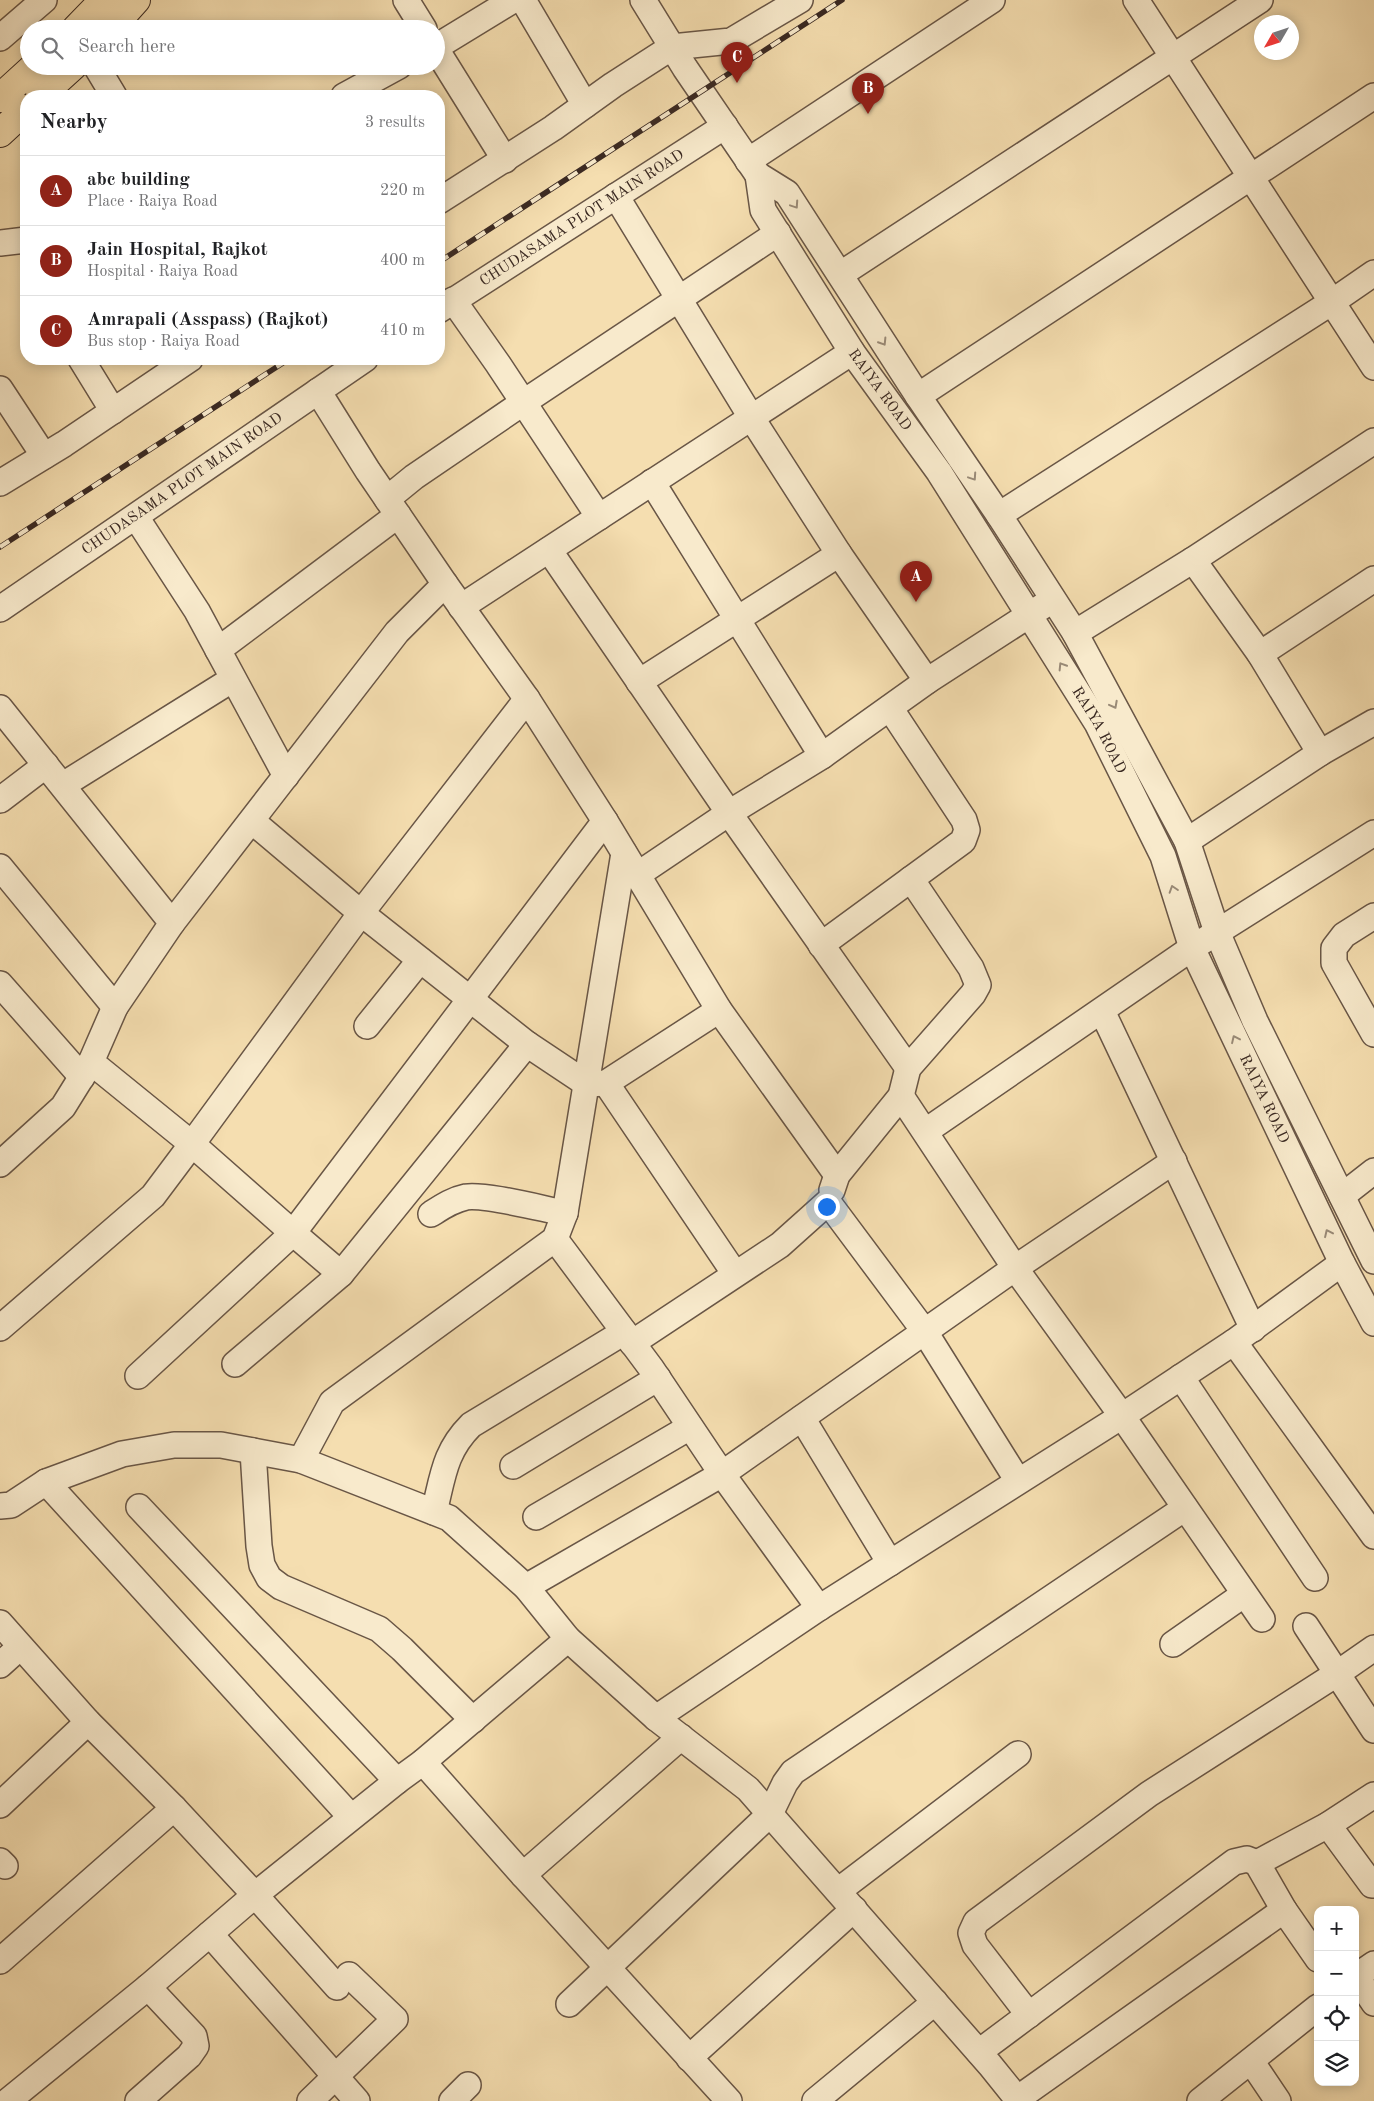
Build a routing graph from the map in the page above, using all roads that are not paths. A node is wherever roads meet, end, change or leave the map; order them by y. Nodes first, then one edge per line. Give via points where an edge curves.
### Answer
1 (44, 0) edge
2 (136, 0) edge
3 (406, 0) edge
4 (513, 0) edge
5 (524, 0) edge
6 (643, 0) edge
7 (992, 0) edge
8 (1136, 0) edge
9 (1260, 0) edge
10 (795, 1) edge
11 (100, 9) edge
12 (21, 20) edge
13 (87, 20) edge
14 (418, 20) edge
15 (20, 21) edge
16 (0, 38) edge
17 (445, 42) edge
18 (672, 47) junction
19 (1173, 57) junction
20 (445, 63) edge
21 (25, 75) edge
22 (63, 75) edge
23 (101, 75) edge
24 (382, 75) edge
25 (47, 90) edge
26 (110, 90) edge
27 (355, 90) edge
28 (1374, 96) edge
29 (0, 98) edge
30 (585, 105) junction
31 (20, 115) edge
32 (724, 126) junction
33 (0, 133) edge
34 (505, 160) junction
35 (753, 168) junction
36 (1250, 176) junction
37 (616, 196) junction
38 (445, 197) edge
39 (778, 233) junction
40 (20, 241) edge
41 (0, 244) edge
42 (1374, 273) edge
43 (841, 274) junction
44 (679, 299) junction
45 (1332, 302) junction
46 (446, 305) edge
47 (852, 352) junction
48 (85, 365) edge
49 (181, 365) edge
50 (355, 365) edge
51 (1374, 367) edge
52 (0, 389) edge
53 (318, 391) junction
54 (918, 396) junction
55 (524, 402) junction
56 (113, 411) junction
57 (752, 418) junction
58 (1374, 442) edge
59 (44, 456) junction
60 (652, 482) junction
61 (0, 483) edge
62 (393, 507) junction
63 (999, 515) junction
64 (599, 517) junction
65 (136, 518) junction
66 (549, 550) junction
67 (839, 554) junction
68 (1193, 560) junction
69 (1374, 579) edge
70 (445, 584) junction
71 (1054, 600) junction
72 (461, 607) junction
73 (0, 609) edge
74 (1030, 614) junction
75 (738, 620) junction
76 (1075, 633) junction
77 (218, 650) junction
78 (1260, 654) junction
79 (234, 679) junction
80 (927, 681) junction
81 (639, 682) junction
82 (527, 699) junction
83 (0, 708) edge
84 (890, 708) junction
85 (1374, 722) edge
86 (1320, 754) junction
87 (822, 756) junction
88 (46, 765) junction
89 (286, 776) junction
90 (63, 785) junction
91 (0, 800) edge
92 (729, 813) junction
93 (252, 821) junction
94 (605, 821) junction
95 (1374, 833) edge
96 (1187, 841) junction
97 (624, 853) junction
98 (0, 867) edge
99 (637, 875) junction
100 (911, 879) junction
101 (361, 913) junction
102 (1374, 916) edge
103 (172, 923) junction
104 (1217, 932) junction
105 (821, 945) junction
106 (1192, 948) junction
107 (420, 960) junction
108 (4, 996) edge
109 (470, 1000) junction
110 (115, 1007) junction
111 (719, 1010) junction
112 (1102, 1010) junction
113 (368, 1026) dead end
114 (1374, 1034) edge
115 (527, 1044) junction
116 (908, 1068) junction
117 (86, 1069) junction
118 (596, 1084) junction
119 (901, 1096) junction
120 (926, 1131) junction
121 (192, 1144) junction
122 (1174, 1161) junction
123 (0, 1164) edge
124 (1374, 1171) edge
125 (837, 1175) junction
126 (1342, 1196) junction
127 (828, 1202) junction
128 (565, 1213) junction
129 (431, 1214) dead end
130 (293, 1234) junction
131 (555, 1239) junction
132 (1374, 1261) edge
133 (1342, 1264) junction
134 (1015, 1268) junction
135 (341, 1274) junction
136 (735, 1274) junction
137 (1374, 1323) edge
138 (0, 1328) edge
139 (925, 1332) junction
140 (1243, 1335) junction
141 (628, 1337) junction
142 (234, 1364) dead end
143 (138, 1376) dead end
144 (1181, 1377) junction
145 (658, 1378) junction
146 (1122, 1416) junction
147 (802, 1418) junction
148 (690, 1427) junction
149 (253, 1451) junction
150 (301, 1460) junction
151 (512, 1466) dead end
152 (722, 1474) junction
153 (1018, 1481) junction
154 (46, 1482) junction
155 (0, 1506) edge
156 (139, 1507) dead end
157 (1185, 1508) junction
158 (434, 1512) junction
159 (536, 1518) dead end
160 (1374, 1536) edge
161 (890, 1563) junction
162 (1315, 1578) dead end
163 (526, 1587) junction
164 (1244, 1595) junction
165 (819, 1608) junction
166 (1262, 1619) dead end
167 (0, 1623) edge
168 (1306, 1626) dead end
169 (568, 1639) junction
170 (1172, 1644) dead end
171 (20, 1647) junction
172 (1374, 1648) edge
173 (0, 1665) edge
174 (1338, 1674) junction
175 (656, 1718) junction
176 (473, 1720) junction
177 (88, 1722) junction
178 (1374, 1730) edge
179 (681, 1737) junction
180 (1018, 1754) dead end
181 (423, 1762) junction
182 (396, 1780) junction
183 (1374, 1795) edge
184 (0, 1805) edge
185 (174, 1808) junction
186 (770, 1814) junction
187 (351, 1817) junction
188 (1328, 1825) junction
189 (1256, 1863) junction
190 (523, 1875) junction
191 (1372, 1885) dead end
192 (255, 1895) junction
193 (846, 1900) junction
194 (1284, 1910) junction
195 (210, 1934) junction
196 (1314, 1953) edge
197 (0, 1961) edge
198 (608, 1968) junction
199 (1362, 1972) edge
200 (148, 1987) junction
201 (935, 2002) junction
202 (1374, 2003) edge
203 (569, 2004) dead end
204 (1314, 2010) edge
205 (1029, 2015) junction
206 (979, 2052) junction
207 (690, 2058) junction
208 (1251, 2061) junction
209 (335, 2078) junction
210 (0, 2096) edge
211 (830, 2096) edge
212 (1018, 2100) edge
213 (6, 2101) edge
214 (138, 2101) edge
215 (310, 2101) edge
216 (356, 2101) edge
217 (729, 2101) edge
218 (1200, 2101) edge
219 (1278, 2101) edge

1 - 12 street
2 - 11 main road
3 - 14 street
4 - 17 street
5 - 30 street
6 - 18 street, RAIYA ROAD
7 - 35 street
8 - 19 street
9 - 19 street
10 - 18 street via 731,41
11 - 13 main road
15 - 16 street
18 - 30 street
18 - 32 street, RAIYA ROAD
19 - 36 street
19 - 43 street
20 - 34 street
21 - 29 main road
22 - 25 main road
23 - 26 street
24 - 27 street
28 - 36 street
30 - 34 street
31 - 33 main road
32 - 35 street, RAIYA ROAD
32 - 37 street, CHUDASAMA PLOT MAIN ROAD
34 - 38 street
35 - 39 street, RAIYA ROAD via 763,210
35 -> 43 street, RAIYA ROAD via 787,193
36 - 45 street
36 - 54 street
37 - 44 street
37 - 46 street, CHUDASAMA PLOT MAIN ROAD
39 - 44 street
39 - 47 street, RAIYA ROAD
40 - 41 street
42 - 45 street
43 -> 54 street, RAIYA ROAD
44 - 55 street
44 - 57 street
45 - 51 street
45 - 63 street
46 - 55 street
47 - 57 street
47 - 74 street, RAIYA ROAD via 939,472
48 - 56 street
49 - 56 street
50 - 53 street, CHUDASAMA PLOT MAIN ROAD
52 - 59 street
53 - 62 street
53 - 65 street, CHUDASAMA PLOT MAIN ROAD
54 -> 63 street, RAIYA ROAD
55 - 62 street via 414,477
55 - 64 street
56 - 59 street
57 - 60 street
57 - 67 street
58 - 68 street
59 - 61 street
60 - 64 street
60 - 75 street
62 - 70 street
62 - 77 street
63 - 71 street, RAIYA ROAD
64 - 66 street
65 - 73 street, CHUDASAMA PLOT MAIN ROAD
65 - 77 street via 197,611
66 - 72 street
66 - 81 street
67 - 75 street
67 - 80 street
68 - 76 street
68 - 78 street
69 - 78 street
70 - 72 street
70 - 89 street via 397,632
71 - 74 street
71 - 76 street, RAIYA ROAD
72 - 82 street
74 - 80 street
106 -> 74 street, RAIYA ROAD via 1163,856 1098,723
75 - 81 street
75 - 87 street
76 -> 96 street, RAIYA ROAD
77 - 79 street
78 - 86 street
79 - 89 street
79 - 90 street
80 - 84 street
81 - 92 street
82 - 94 street
82 - 101 street
83 - 88 street
84 - 87 street
84 - 100 street via 964,820 967,830 963,841
85 - 86 street
86 - 96 street
87 - 92 street
88 - 90 street
88 - 91 street
89 - 93 street
90 - 103 street
92 - 99 street
92 - 105 street
93 - 101 street
93 - 103 street
94 - 97 street
94 - 109 street
95 - 104 street
96 - 104 street, RAIYA ROAD
97 - 99 street
97 - 118 street
98 - 110 street
99 - 111 street
100 - 105 street
100 - 116 street via 972,968 978,985
101 - 107 street
101 - 121 street
102 - 114 street via 1344,935 1334,948 1334,963
103 - 110 street
104 - 106 street
104 - 126 street, RAIYA ROAD via 1255,1021
105 - 116 street
106 - 112 street
133 -> 106 street, RAIYA ROAD
107 - 109 street
107 - 113 street
108 - 117 street
109 - 115 street
109 - 130 street
110 - 117 street
111 - 118 street
111 - 125 street
112 - 120 street
112 - 122 street
115 - 118 street
115 - 135 street
116 - 119 street
117 - 121 street
117 - 123 street via 63,1107
118 - 128 street
118 - 136 street
119 - 120 street
119 - 125 street
120 - 134 street
121 - 130 street
121 - 138 street via 153,1196
122 - 134 street
122 - 140 street
124 - 126 street
125 - 127 street
126 - 132 street, RAIYA ROAD
127 - 136 street via 780,1245
127 - 139 street
128 - 129 street via 467,1197 450,1202
128 - 131 street
130 - 135 street
130 - 143 street
131 - 141 street
131 - 150 street via 332,1402
133 - 137 street, RAIYA ROAD
133 - 140 street
134 - 139 street
134 - 146 street
135 - 142 street
136 - 141 street
139 - 147 street
139 - 153 street
140 - 144 street
140 - 160 street
141 - 145 street
141 - 158 street via 471,1425 448,1456
144 - 146 street
144 - 162 street
145 - 148 street
145 - 151 street
146 - 153 street
146 - 157 street
147 - 152 street
147 - 161 street
148 - 152 street
148 - 159 street
149 - 150 street
149 - 154 street via 221,1445 174,1445 122,1454
149 - 176 street via 259,1546 262,1565 269,1578 281,1587 379,1630
150 - 158 street
152 - 163 street
152 - 165 street
153 - 161 street
154 - 155 street via 11,1505
154 - 187 street
156 - 182 street
157 - 164 street
157 - 186 street via 794,1772 785,1782
158 - 163 street via 449,1518
161 - 165 street
163 - 169 street
164 - 166 street
164 - 170 street
165 - 175 street
167 - 171 street
168 - 174 street
169 - 175 street
169 - 176 street
171 - 173 street
171 - 177 street
172 - 174 street
174 - 178 street
174 - 205 street via 1149,1794 976,1922 971,1933 975,1945
175 - 179 street
176 - 181 street
177 - 184 street
177 - 185 street
179 - 186 street via 748,1789
179 - 190 street
180 - 193 street
181 - 182 street
181 - 190 street
182 - 187 street
183 - 188 street
185 - 192 street
185 - 197 street
186 - 193 street
186 - 198 street
187 - 192 street
188 - 189 street
188 - 191 street
189 - 194 street
189 - 205 street via 1247,1859 1234,1862
190 - 198 street
192 - 195 street
192 - 209 street via 343,1981 395,2019
193 - 201 street
193 - 207 street
194 - 196 street
194 - 212 street
195 - 200 street
195 - 209 street
198 - 203 street
198 - 207 street
199 - 202 street
200 - 213 street
200 - 214 street via 194,2036 196,2046
201 - 206 street
201 - 211 street
204 - 208 street
205 - 206 street
206 - 212 street
207 - 217 street
208 - 218 street
208 - 219 street
209 - 215 street
209 - 216 street
210 - 213 street

